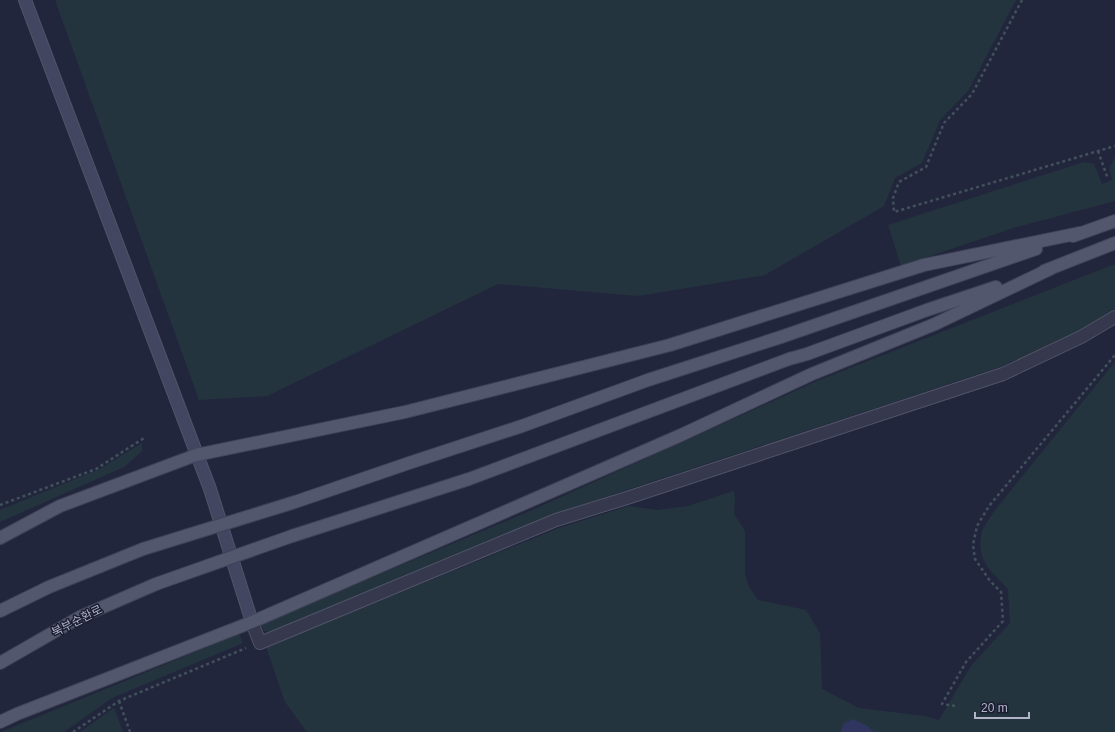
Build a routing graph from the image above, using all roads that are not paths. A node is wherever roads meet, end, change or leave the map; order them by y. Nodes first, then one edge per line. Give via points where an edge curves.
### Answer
1 (25, 0) edge
2 (1115, 221) edge
3 (1080, 233) junction
4 (1115, 243) edge
5 (1050, 269) junction
6 (1115, 317) edge
7 (196, 455) junction
8 (0, 538) edge
9 (0, 611) edge
10 (252, 622) junction
11 (0, 663) edge
12 (0, 722) edge

1 - 7 main road
2 - 3 main road
3 - 7 main road via 924,265 670,345 473,395 405,412
3 - 9 main road, bridge via 648,380 522,426 295,502 143,549 49,587
4 - 5 main road
5 - 10 main road via 935,324 812,374 679,436
5 - 11 main road, 북부순환로, bridge via 790,359 468,479 292,536 156,584 80,617
6 - 10 street via 1003,374 556,520 260,643
7 - 8 main road via 60,506
7 - 10 main road via 210,489
10 - 12 main road

